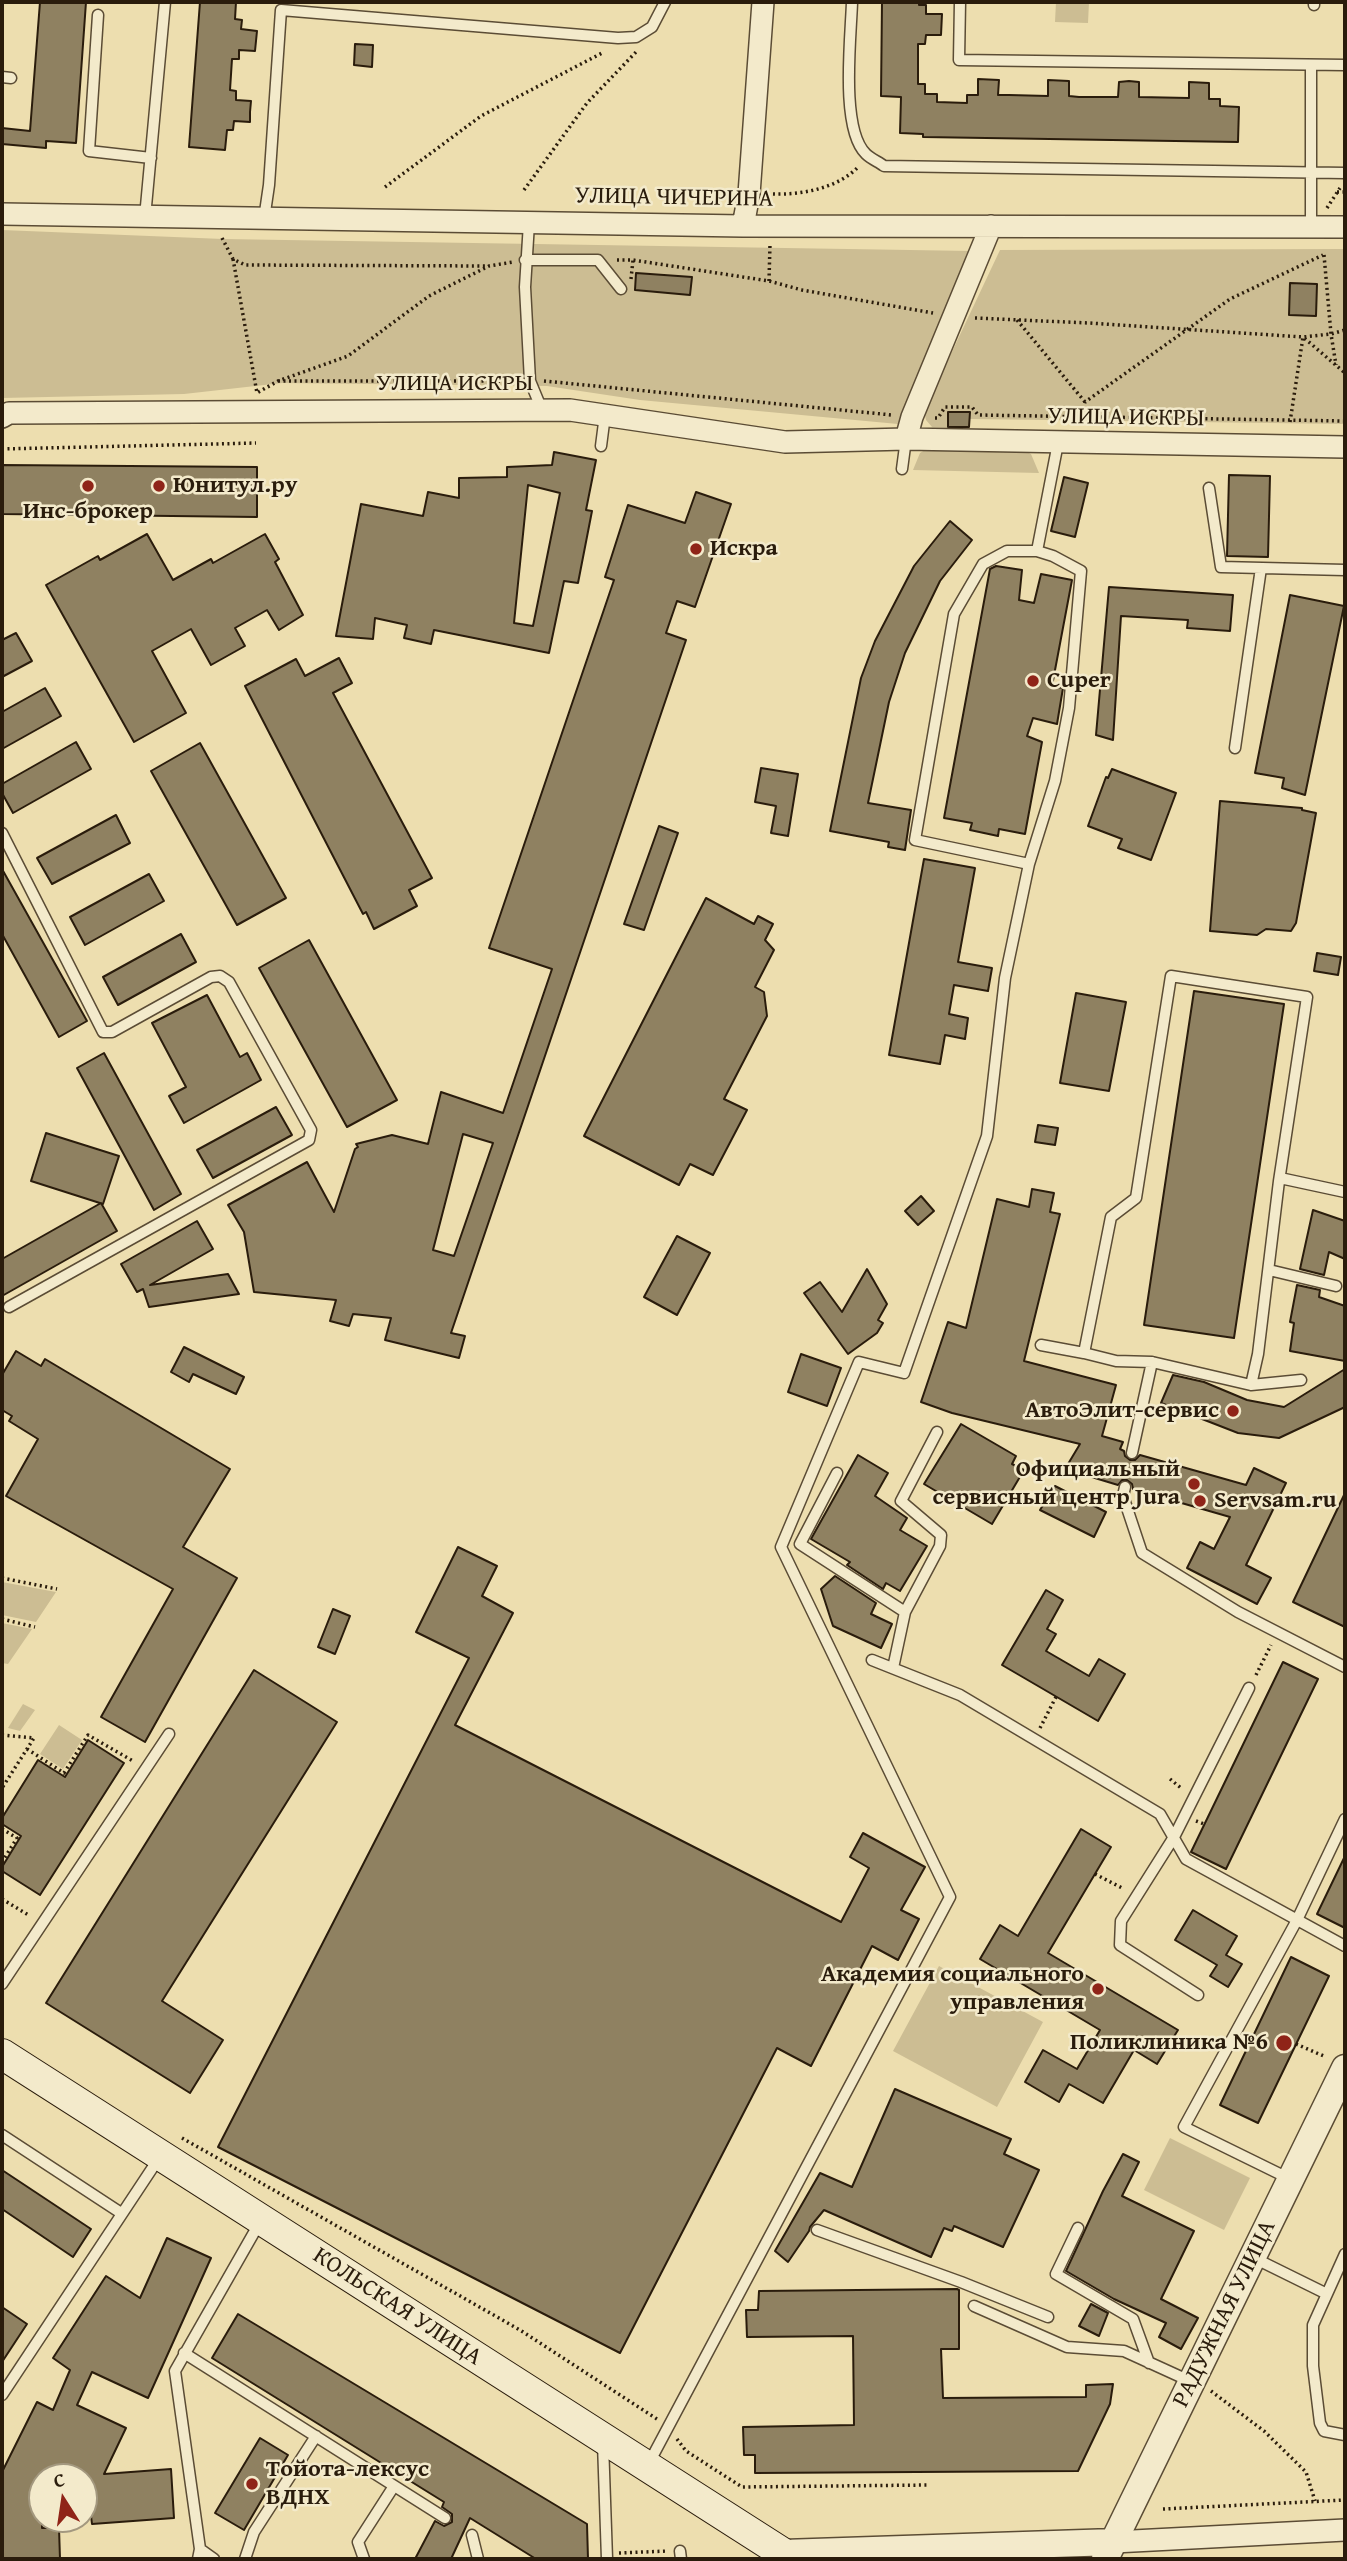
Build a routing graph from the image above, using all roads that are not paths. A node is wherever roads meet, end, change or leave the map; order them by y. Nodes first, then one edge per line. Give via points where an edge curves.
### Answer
1 (165, 2) edge
2 (665, 2) edge
3 (763, 2) edge
4 (852, 2) edge
5 (960, 2) edge
6 (98, 15) dead end
7 (1311, 65) junction
8 (1345, 65) edge
9 (151, 158) junction
10 (1310, 172) junction
11 (1345, 173) edge
12 (2, 214) edge
13 (145, 217) junction
14 (264, 219) junction
15 (1317, 220) junction
16 (529, 223) junction
17 (743, 226) junction
18 (991, 226) junction
19 (1345, 227) edge
20 (525, 260) junction
21 (621, 289) dead end
22 (542, 410) junction
23 (605, 415) junction
24 (2, 417) edge
25 (906, 439) junction
26 (1066, 443) junction
27 (601, 446) dead end
28 (1345, 447) edge
29 (902, 469) dead end
30 (1209, 488) dead end
31 (1037, 551) junction
32 (1261, 568) junction
33 (1345, 570) edge
34 (1235, 748) dead end
35 (2, 833) edge
36 (1029, 864) junction
37 (1280, 1178) junction
38 (1345, 1192) edge
39 (1269, 1270) junction
40 (1336, 1286) dead end
41 (9, 1307) dead end
42 (1041, 1345) dead end
43 (1084, 1353) junction
44 (1152, 1362) junction
45 (1301, 1380) dead end
46 (1251, 1385) junction
47 (937, 1432) dead end
48 (1132, 1453) dead end
49 (837, 1473) dead end
50 (1125, 1487) dead end
51 (905, 1612) junction
52 (872, 1660) dead end
53 (1345, 1667) edge
54 (894, 1668) junction
55 (1249, 1688) road end
56 (169, 1734) dead end
57 (1345, 1819) edge
58 (1174, 1838) junction
59 (1297, 1920) junction
60 (1345, 1947) edge
61 (2, 1984) edge
62 (1198, 1995) dead end
63 (2, 2054) edge
64 (1336, 2062) edge
65 (1337, 2102) edge
66 (2, 2135) edge
67 (171, 2146) junction
68 (1290, 2179) junction
69 (121, 2213) junction
70 (261, 2220) junction
71 (1078, 2228) dead end
72 (817, 2230) dead end
73 (1345, 2254) edge
74 (1252, 2257) junction
75 (1327, 2294) junction
76 (974, 2306) dead end
77 (1048, 2317) dead end
78 (184, 2353) junction
79 (1149, 2363) junction
80 (1199, 2385) junction
81 (2, 2395) edge
82 (1345, 2435) edge
83 (316, 2436) junction
84 (603, 2438) junction
85 (647, 2467) junction
86 (394, 2486) junction
87 (445, 2518) dead end
88 (1345, 2530) edge
89 (472, 2535) dead end
90 (1109, 2551) edge
91 (199, 2554) edge
92 (607, 2556) edge
93 (788, 2556) edge
94 (215, 2559) edge
95 (245, 2559) edge
96 (364, 2559) edge
97 (478, 2559) edge

1 - 9 lane
2 - 14 lane via 652,27 636,37 618,38 281,10
3 - 17 street
4 - 10 lane via 849,96 853,128 864,152 884,166
5 - 7 lane via 959,60
6 - 9 lane via 89,151
7 - 8 lane
7 - 10 lane
9 - 13 lane
10 - 11 lane
10 - 15 lane
12 - 13 street, УЛИЦА ЧИЧЕРИНА
13 - 14 street, УЛИЦА ЧИЧЕРИНА
14 - 16 street, УЛИЦА ЧИЧЕРИНА
15 - 18 street, УЛИЦА ЧИЧЕРИНА
15 - 19 street, УЛИЦА ЧИЧЕРИНА
16 - 17 street, УЛИЦА ЧИЧЕРИНА
16 - 20 lane
17 - 18 street, УЛИЦА ЧИЧЕРИНА
18 - 25 street
20 - 21 lane via 598,260
20 - 22 lane via 530,381
22 - 23 street, УЛИЦА ИСКРЫ
22 - 24 street, УЛИЦА ИСКРЫ via 9,413
23 - 25 street, УЛИЦА ИСКРЫ via 785,442
23 - 27 lane
25 - 26 street, УЛИЦА ИСКРЫ
25 - 29 lane
26 - 28 street, УЛИЦА ИСКРЫ
26 - 31 lane
30 - 32 lane via 1221,567
31 - 36 lane via 1081,571 1069,708 1055,781
31 - 36 lane via 1007,551 983,564 954,614 915,840
32 - 33 lane
32 - 34 lane
35 - 41 lane via 103,1032 112,1032 220,976 229,982 311,1130 309,1140
36 - 85 lane via 1005,978 987,1136 904,1373 859,1362 781,1547 950,1897
37 - 38 lane
37 - 39 lane
37 - 43 lane via 1307,997 1171,976 1136,1198 1111,1216
39 - 40 lane
39 - 46 lane
42 - 43 lane
43 - 44 lane via 1116,1361
44 - 46 lane
44 - 48 lane
45 - 46 lane
47 - 51 lane via 901,1502 941,1535 940,1546
49 - 51 lane via 800,1545
50 - 53 lane via 1122,1496 1142,1553 1238,1612
51 - 54 lane
52 - 54 lane
54 - 58 lane via 960,1695 1160,1814
55 - 58 lane
56 - 61 lane
57 - 59 lane
58 - 59 lane via 1186,1859
58 - 62 lane via 1121,1921 1120,1945
59 - 60 lane
59 - 68 lane via 1184,2127
63 - 67 main road, КОЛЬСКАЯ УЛИЦА
64 - 65 street, РАДУЖНАЯ УЛИЦА
65 - 68 street, РАДУЖНАЯ УЛИЦА
66 - 69 lane
67 - 69 lane
67 - 70 main road, КОЛЬСКАЯ УЛИЦА
68 - 74 street, РАДУЖНАЯ УЛИЦА
69 - 81 lane
70 - 78 lane
70 - 84 main road, КОЛЬСКАЯ УЛИЦА
71 - 79 lane via 1056,2274 1133,2319
72 - 77 lane
73 - 75 lane
74 - 75 lane
74 - 80 street, РАДУЖНАЯ УЛИЦА
75 - 82 lane via 1313,2325 1320,2423 1324,2431
76 - 79 lane via 1067,2347 1124,2351
78 - 83 lane
78 - 91 lane via 175,2371
79 - 80 lane
80 - 90 street, РАДУЖНАЯ УЛИЦА
83 - 86 lane
83 - 95 lane via 254,2532
84 - 85 main road, КОЛЬСКАЯ УЛИЦА
84 - 92 lane
85 - 93 main road, КОЛЬСКАЯ УЛИЦА
86 - 87 lane
86 - 96 lane via 358,2542
88 - 90 street
89 - 97 lane
90 - 93 street
91 - 94 lane

